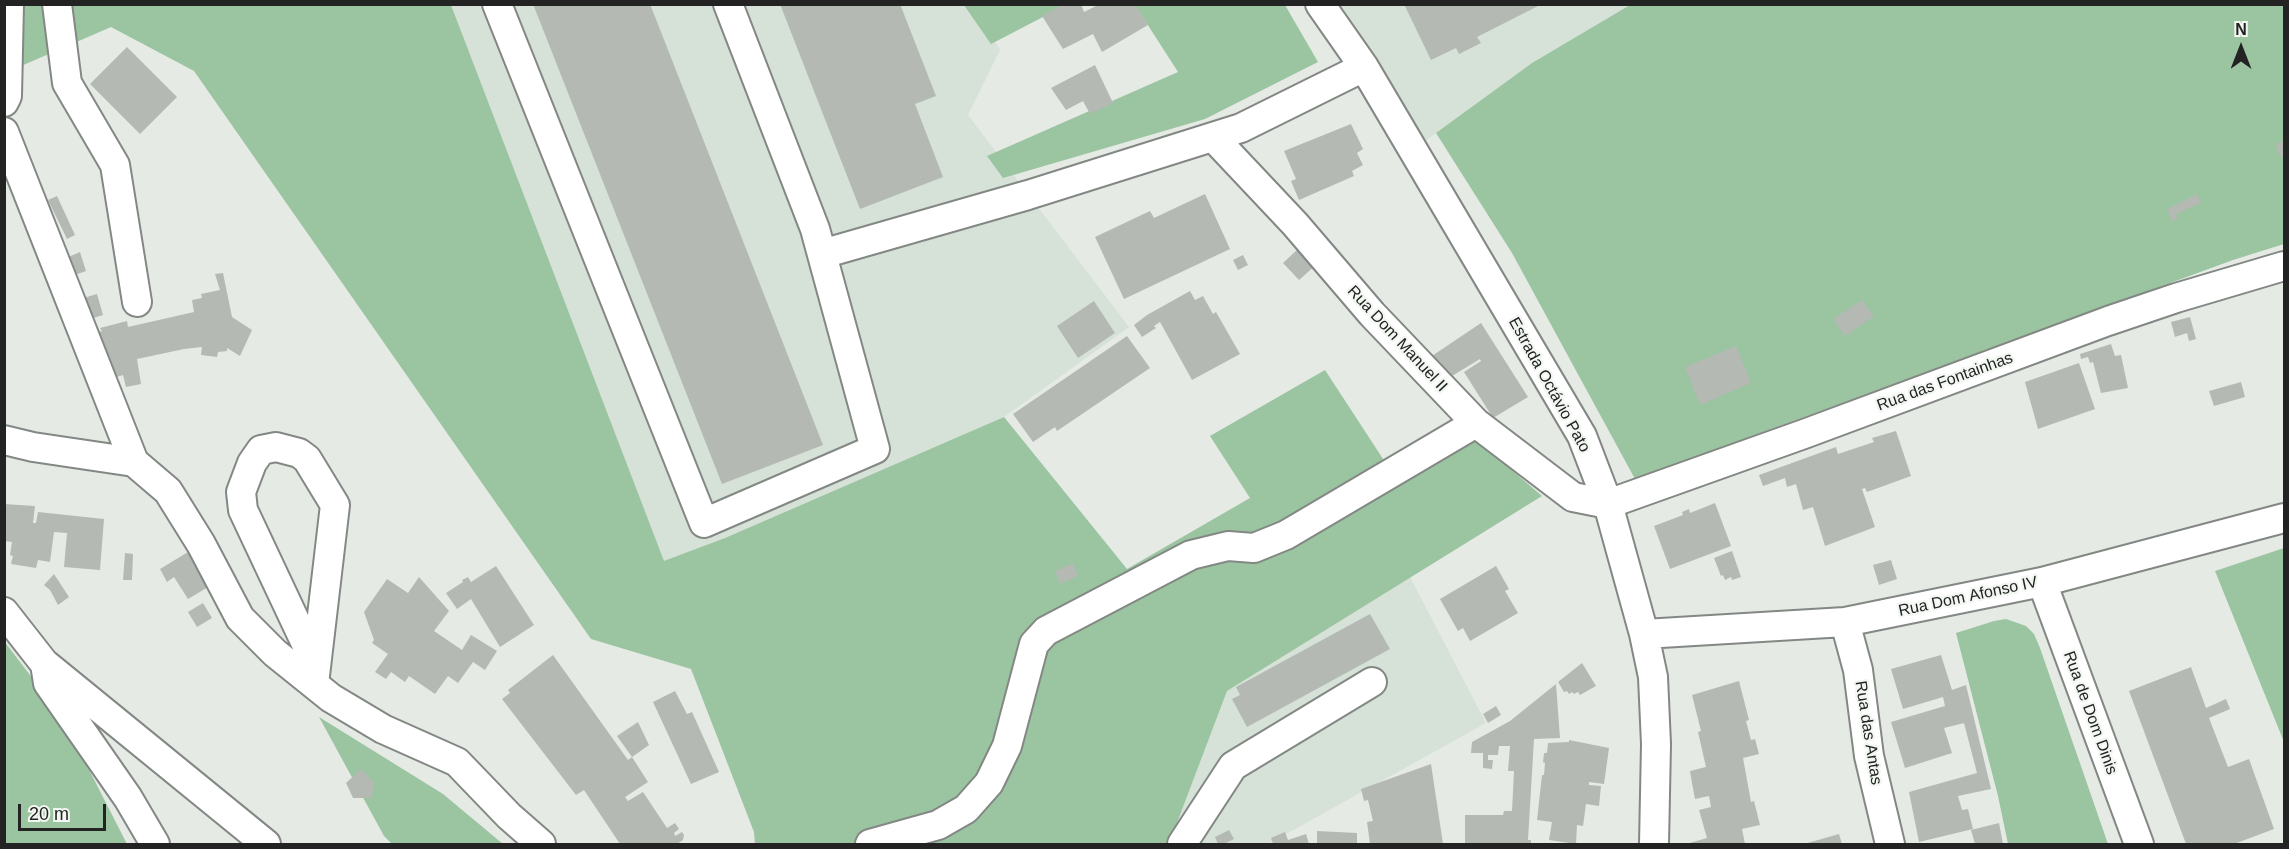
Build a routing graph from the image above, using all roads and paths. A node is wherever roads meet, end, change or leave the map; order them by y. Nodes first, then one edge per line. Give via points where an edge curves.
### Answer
1 (9, 4) edge
2 (57, 4) edge
3 (497, 4) edge
4 (728, 4) edge
5 (1320, 4) edge
6 (1364, 67) junction
7 (4, 102) edge
8 (4, 132) edge
9 (1213, 137) junction
10 (822, 254) junction
11 (2284, 266) edge
12 (137, 302) dead end
13 (1476, 423) junction
14 (4, 440) edge
15 (134, 462) junction
16 (1608, 504) junction
17 (2284, 518) edge
18 (2042, 582) junction
19 (4, 612) edge
20 (1845, 622) junction
21 (1644, 634) junction
22 (44, 663) junction
23 (315, 675) junction
24 (1372, 682) dead end
25 (155, 844) edge
26 (266, 844) edge
27 (541, 844) edge
28 (870, 844) edge
29 (1182, 844) edge
30 (1654, 844) edge
31 (1890, 844) edge
32 (2139, 844) edge

1 - 7 street
2 - 12 street via 67,83 115,165
3 - 10 street via 704,523 875,449
4 - 10 street
5 - 6 street, Estrada Octávio Pato
6 - 9 street via 1241,128
6 - 16 street, Estrada Octávio Pato via 1582,436
8 - 15 street
9 - 10 street
9 - 13 street, Rua Dom Manuel II
11 - 16 street, Rua das Fontainhas via 2108,321
13 - 16 street, Rua Dom Manuel II via 1573,497
13 - 28 street via 1286,536 1254,548 1228,546 1191,555 1046,632 1034,644 1007,746 989,783 966,809 939,825
14 - 15 street
15 - 23 street via 168,491 240,618 275,653
16 - 21 street, Estrada Octávio Pato
17 - 18 street, Rua Dom Afonso IV
18 - 20 street, Rua Dom Afonso IV
18 - 32 street, Rua de Dom Dinis
19 - 22 street
20 - 21 street, Rua Dom Afonso IV
20 - 31 street, Rua das Antas via 1858,670 1869,756
21 - 30 street, Estrada Octávio Pato via 1655,711
22 - 25 street via 48,683
22 - 26 street
23 - 23 street via 335,506 307,459 276,447 261,450 241,492 243,510
23 - 27 street via 331,698 383,729 457,762
24 - 29 street via 1233,766

